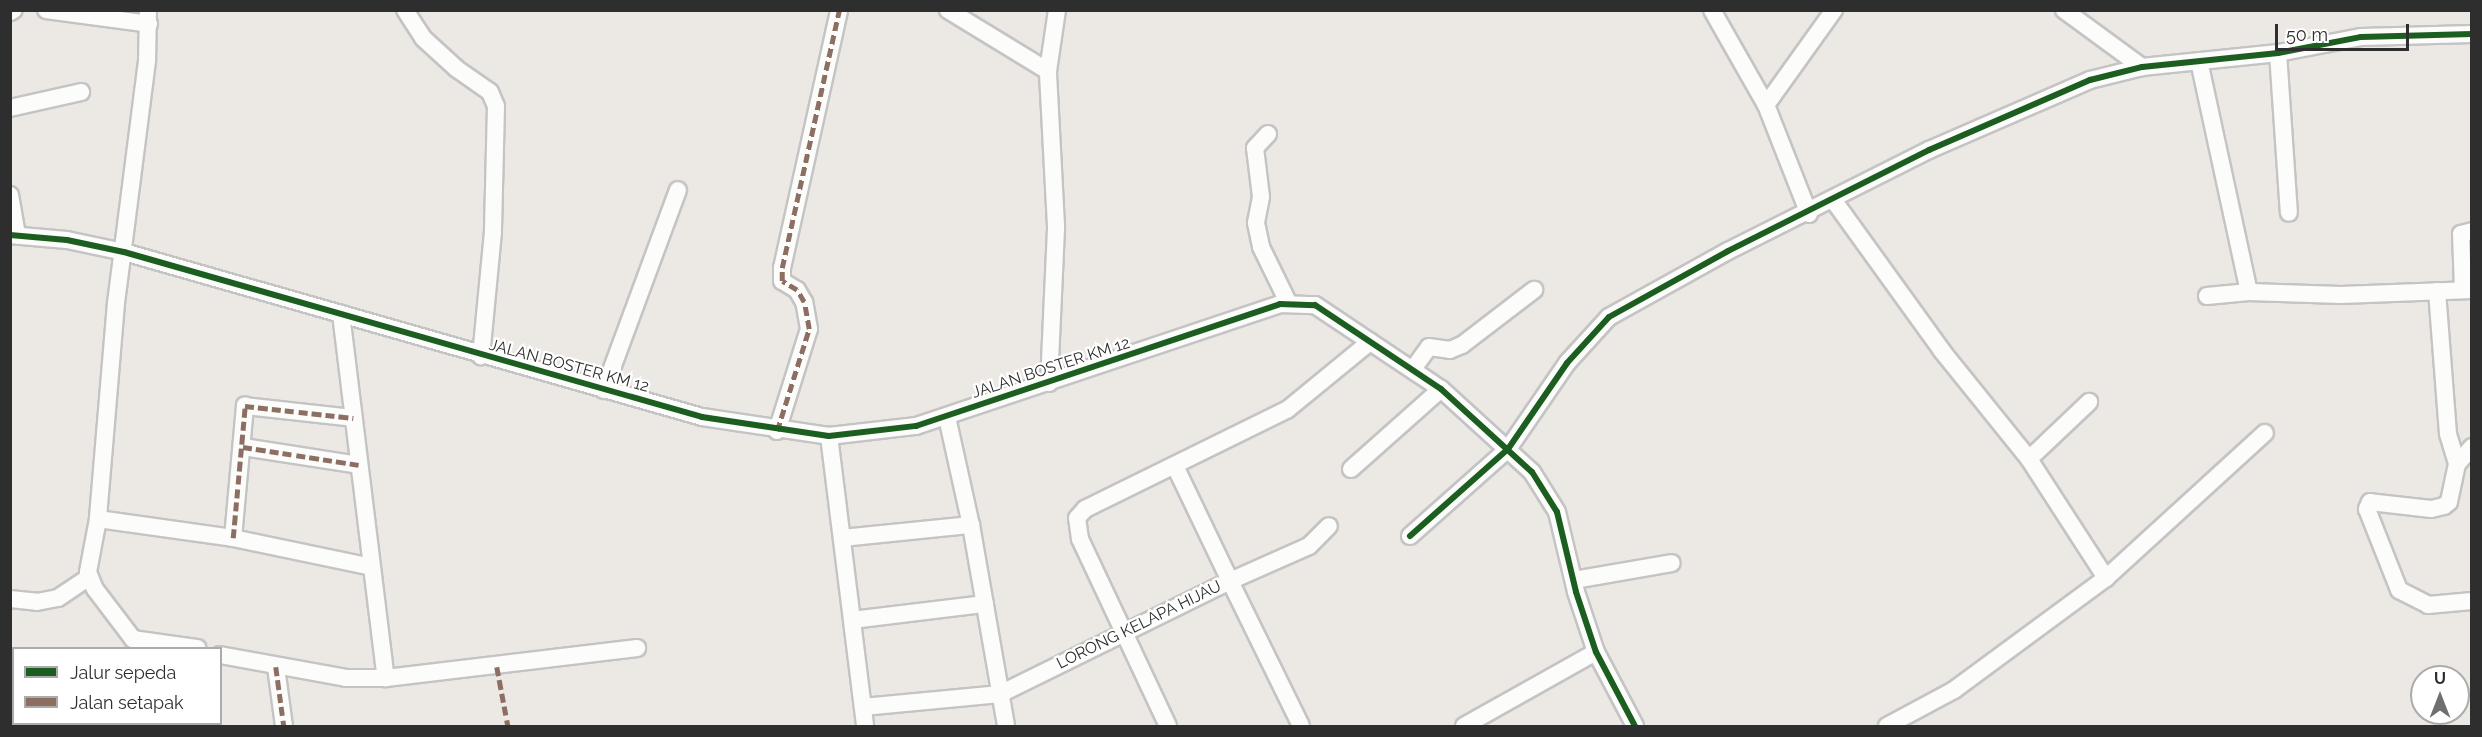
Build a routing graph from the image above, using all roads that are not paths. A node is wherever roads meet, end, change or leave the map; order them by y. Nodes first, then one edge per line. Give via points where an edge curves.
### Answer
1 (46, 10) edge
2 (405, 10) edge
3 (839, 10) edge
4 (948, 10) edge
5 (1057, 10) edge
6 (1712, 10) edge
7 (1834, 10) edge
8 (2064, 10) edge
9 (149, 17) edge
10 (2472, 34) edge
11 (2278, 53) junction
12 (2199, 61) junction
13 (2142, 67) junction
14 (1048, 70) junction
15 (81, 92) dead end
16 (1766, 105) junction
17 (10, 108) edge
18 (1268, 134) dead end
19 (678, 190) dead end
20 (10, 195) edge
21 (1834, 201) junction
22 (2289, 213) dead end
23 (1809, 214) junction
24 (2472, 231) edge
25 (14, 235) edge
26 (124, 252) junction
27 (1534, 290) dead end
28 (2467, 290) edge
29 (2437, 291) junction
30 (2249, 292) junction
31 (2207, 296) dead end
32 (1288, 302) junction
33 (341, 314) junction
34 (1370, 342) junction
35 (481, 356) junction
36 (1413, 369) junction
37 (1049, 383) junction
38 (1441, 389) junction
39 (604, 390) junction
40 (2089, 402) dead end
41 (947, 417) junction
42 (353, 418) junction
43 (777, 431) junction
44 (2265, 433) dead end
45 (829, 436) junction
46 (243, 447) junction
47 (2472, 447) edge
48 (1508, 449) junction
49 (2029, 459) junction
50 (2457, 464) junction
51 (359, 465) junction
52 (1175, 466) junction
53 (1351, 469) dead end
54 (98, 519) junction
55 (971, 525) junction
56 (1329, 526) dead end
57 (1410, 536) dead end
58 (233, 538) junction
59 (842, 538) junction
60 (1672, 563) dead end
61 (372, 567) junction
62 (89, 577) junction
63 (2106, 578) junction
64 (1574, 580) junction
65 (1230, 581) junction
66 (10, 599) edge
67 (2472, 601) edge
68 (985, 604) junction
69 (852, 620) junction
70 (1124, 633) junction
71 (190, 647) edge
72 (637, 648) dead end
73 (1596, 652) junction
74 (222, 655) edge
75 (276, 668) junction
76 (386, 678) junction
77 (1000, 694) junction
78 (863, 707) junction
79 (284, 726) edge
80 (865, 726) edge
81 (1005, 726) edge
82 (1168, 726) edge
83 (1301, 726) edge
84 (1464, 726) edge
85 (1635, 726) edge
86 (1887, 726) edge

1 - 9 street
2 - 35 street via 423,38 490,92 496,106 494,232
3 - 43 street via 782,268 782,281 797,290 804,302 809,329
4 - 14 street
5 - 14 street
6 - 16 street
7 - 16 street
8 - 13 street
9 - 26 street
10 - 11 street via 2361,37
11 - 12 street
11 - 22 street
12 - 13 street
12 - 30 street
13 - 21 street via 2090,80 1929,150
14 - 37 street via 1056,226
15 - 17 street
16 - 23 street
18 - 32 street via 1256,148 1261,197 1256,223 1261,247
19 - 39 street
20 - 25 street
21 - 23 street
21 - 49 street via 1942,351
23 - 48 street via 1728,251 1609,317 1567,363
24 - 28 street via 2461,234
25 - 26 street, JALAN BOSTER KM 12
26 - 33 street, JALAN BOSTER KM 12
26 - 54 street
27 - 36 street via 1462,345 1450,350 1429,347
28 - 29 street
29 - 30 street via 2342,295
29 - 50 street via 2448,434
30 - 31 street
32 - 34 street, JALAN BOSTER KM 12 via 1315,305
32 - 37 street, JALAN BOSTER KM 12
33 - 35 street, JALAN BOSTER KM 12
33 - 42 street
34 - 36 street, JALAN BOSTER KM 12
34 - 52 street via 1288,409
35 - 39 street, JALAN BOSTER KM 12
36 - 38 street, JALAN BOSTER KM 12
37 - 41 street, JALAN BOSTER KM 12
38 - 48 street, JALAN BOSTER KM 12
38 - 53 street
39 - 43 street, JALAN BOSTER KM 12 via 702,417
40 - 49 street
41 - 45 street, JALAN BOSTER KM 12 via 881,433
41 - 55 street
42 - 46 street via 245,406
42 - 51 street
43 - 45 street, JALAN BOSTER KM 12
44 - 63 street
45 - 59 street
46 - 51 street
46 - 58 street
47 - 50 street
48 - 57 street
48 - 64 street, JALAN BOSTER KM 12 via 1532,472 1557,512
49 - 63 street
50 - 67 street via 2449,502 2444,506 2431,509 2370,502 2367,509 2399,590 2428,605
51 - 61 street
52 - 65 street
52 - 70 street via 1085,509 1077,518 1080,539
54 - 58 street
54 - 62 street
55 - 59 street
55 - 68 street
56 - 65 street via 1309,546
58 - 61 street
59 - 69 street
60 - 64 street
61 - 76 street
62 - 66 street via 58,598 37,602
62 - 71 street via 133,639
63 - 86 street via 1954,690
64 - 73 street, JALAN BOSTER KM 12
65 - 70 street, LORONG KELAPA HIJAU
65 - 83 street, LORONG KELAPA HIJAU
68 - 69 street
68 - 77 street
69 - 78 street
70 - 77 street, LORONG KELAPA HIJAU
70 - 82 street
72 - 76 street
73 - 84 street
73 - 85 street, JALAN BOSTER KM 12
74 - 75 street
75 - 76 street via 346,678
75 - 79 street
77 - 78 street
77 - 81 street
78 - 80 street

